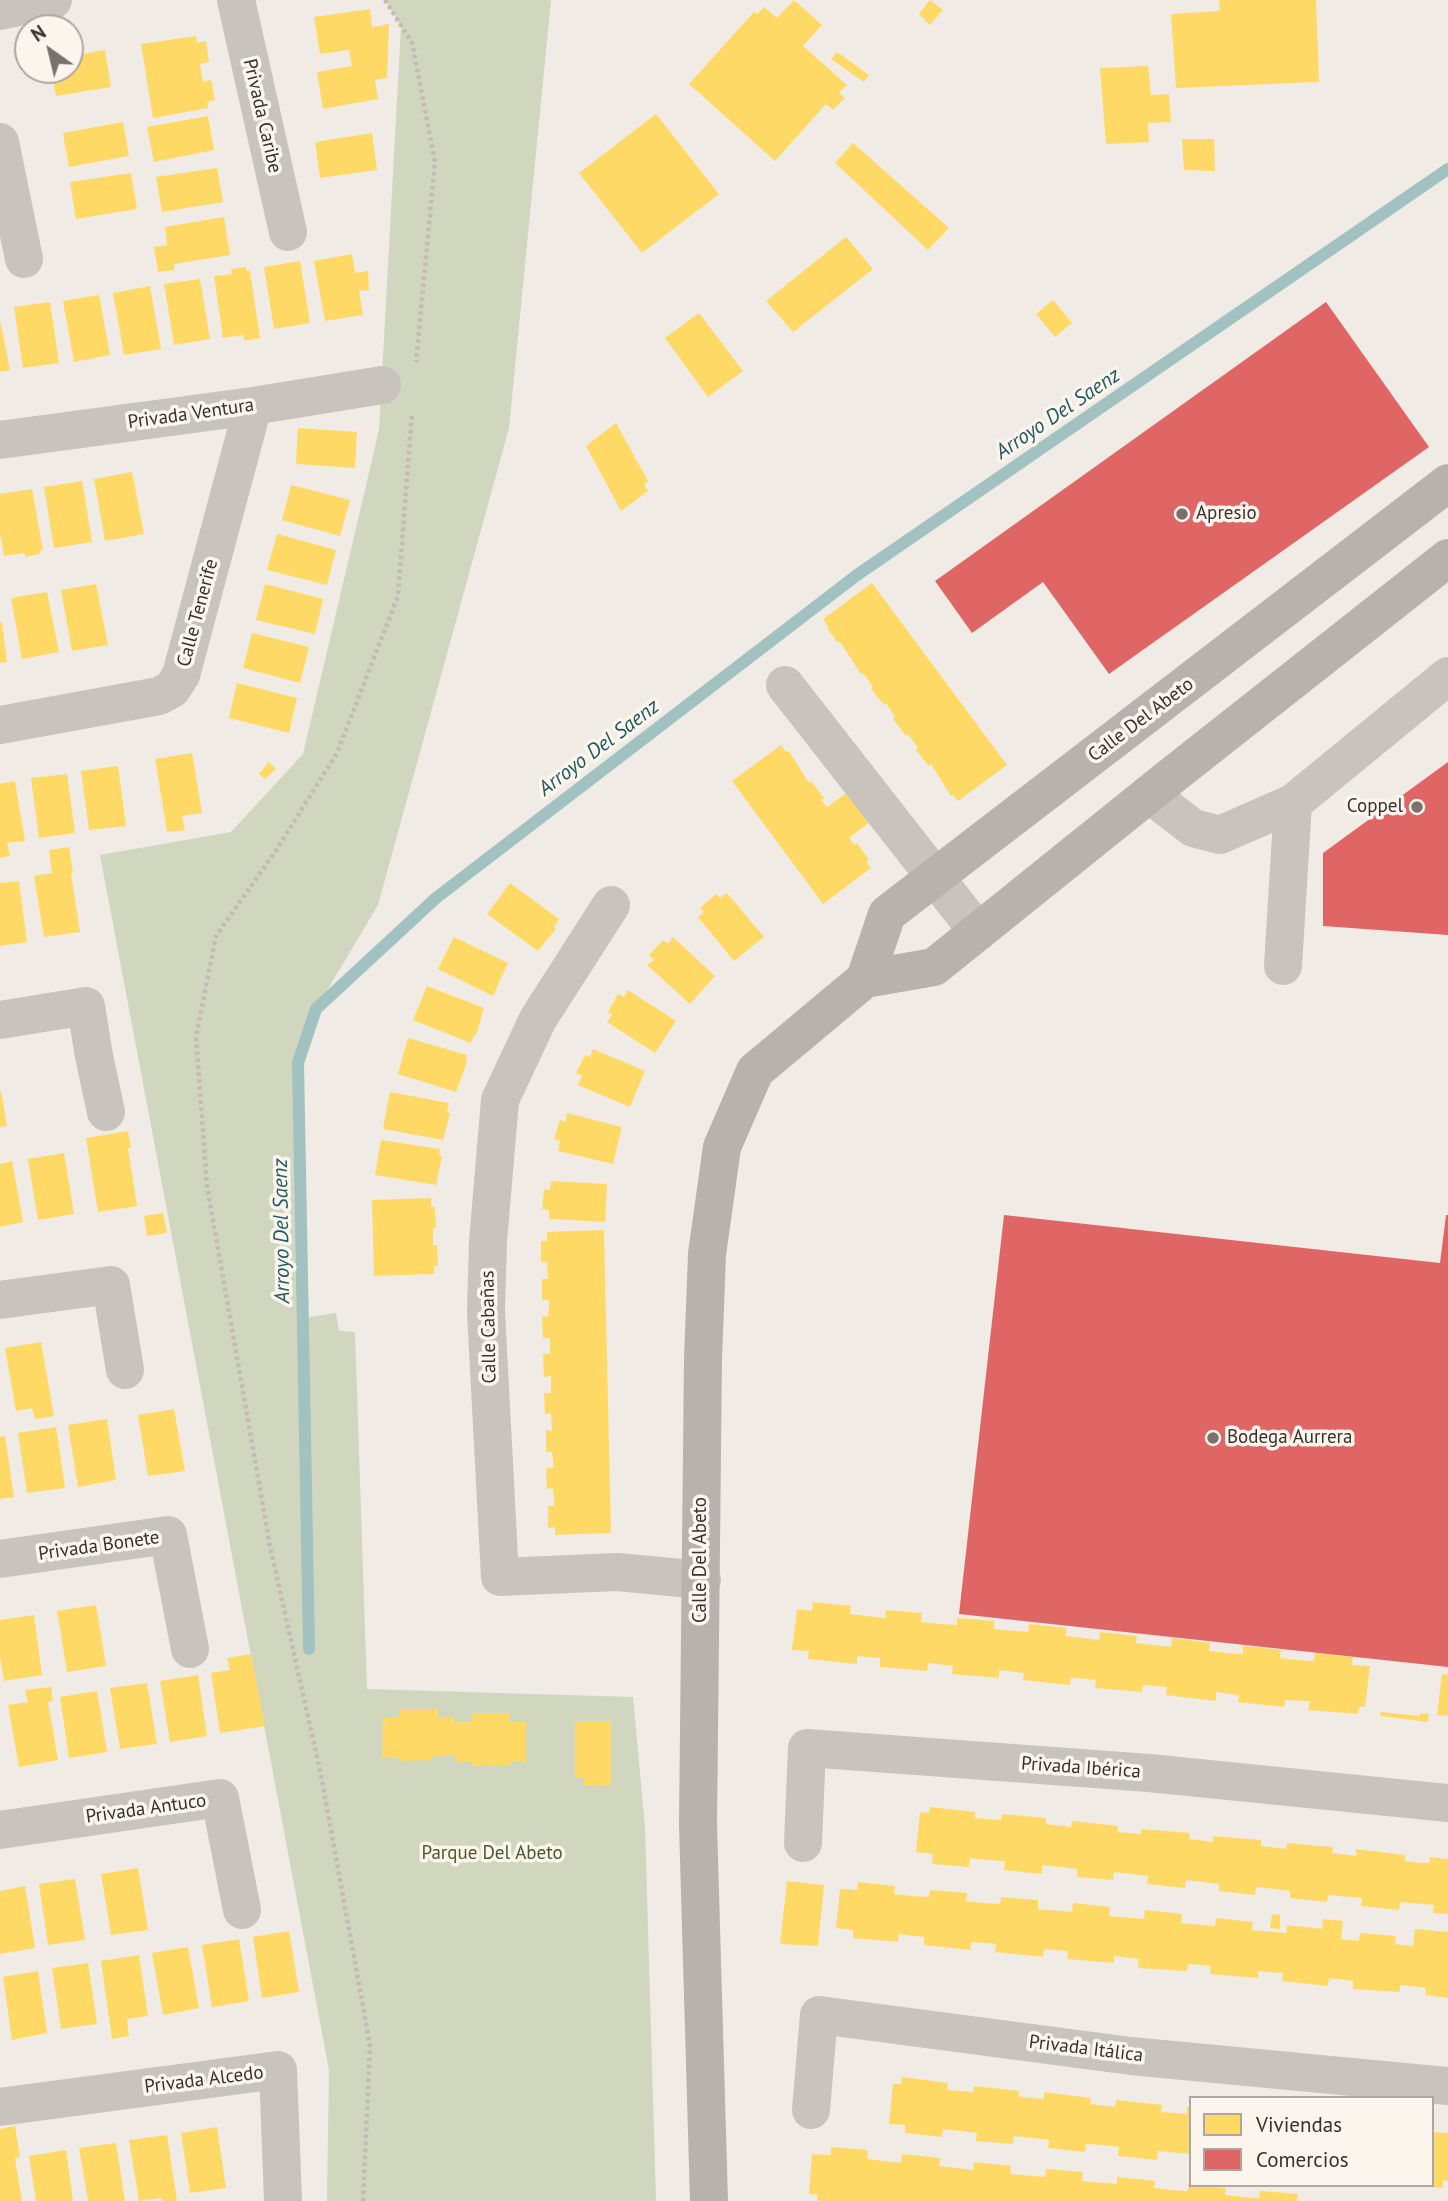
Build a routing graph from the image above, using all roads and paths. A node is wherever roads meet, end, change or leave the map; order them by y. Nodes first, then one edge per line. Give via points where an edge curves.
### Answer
1 (53, 0) edge
2 (236, 0) edge
3 (385, 0) edge
4 (0, 12) edge
5 (0, 142) edge
6 (288, 232) dead end
7 (24, 259) dead end
8 (416, 364) dead end
9 (382, 385) joint
10 (253, 406) junction
11 (0, 440) edge
12 (1448, 483) edge
13 (1448, 558) edge
14 (1448, 676) edge
15 (785, 685) dead end
16 (0, 725) edge
17 (1149, 794) junction
18 (1293, 803) junction
19 (934, 878) junction
20 (611, 905) dead end
21 (978, 932) junction
22 (1283, 966) dead end
23 (865, 979) junction
24 (0, 1020) edge
25 (106, 1112) dead end
26 (0, 1300) edge
27 (125, 1370) dead end
28 (0, 1559) edge
29 (702, 1580) junction
30 (190, 1649) dead end
31 (1448, 1803) edge
32 (0, 1830) edge
33 (803, 1843) dead end
34 (242, 1910) dead end
35 (1448, 2086) edge
36 (0, 2107) edge
37 (811, 2110) dead end
38 (283, 2201) edge
39 (363, 2201) edge
40 (709, 2201) edge

1 - 4 street
2 - 6 street, Privada Caribe
3 - 8 path via 412,43 435,162
5 - 7 street
9 - 10 street, Privada Ventura
9 - 39 path via 413,391 398,596 337,753 216,936 196,1037 209,1199 270,1546 321,1775 370,2045
10 - 11 street, Privada Ventura
10 - 16 street, Calle Tenerife via 181,675 172,689 159,696
12 - 19 main road, Calle Del Abeto
13 - 17 main road
14 - 18 street
15 - 19 street
17 - 18 street via 1193,828 1220,835
17 - 21 main road
18 - 22 street
19 - 21 street
19 - 23 main road, Calle Del Abeto via 887,914
20 - 29 street, Calle Cabañas via 538,1019 500,1100 486,1312 500,1577 617,1572
21 - 23 main road via 934,967
23 - 29 main road, Calle Del Abeto via 755,1071 722,1146 707,1254
24 - 25 street via 86,1006
26 - 27 street via 111,1285
28 - 30 street, Privada Bonete via 168,1535
29 - 40 main road, Calle Del Abeto via 698,1824
31 - 33 street, Privada Ibérica via 1149,1773 807,1748
32 - 34 street, Privada Antuco via 220,1798
35 - 37 street, Privada Itálica via 1131,2056 820,2015
36 - 38 street, Privada Alcedo via 278,2070

